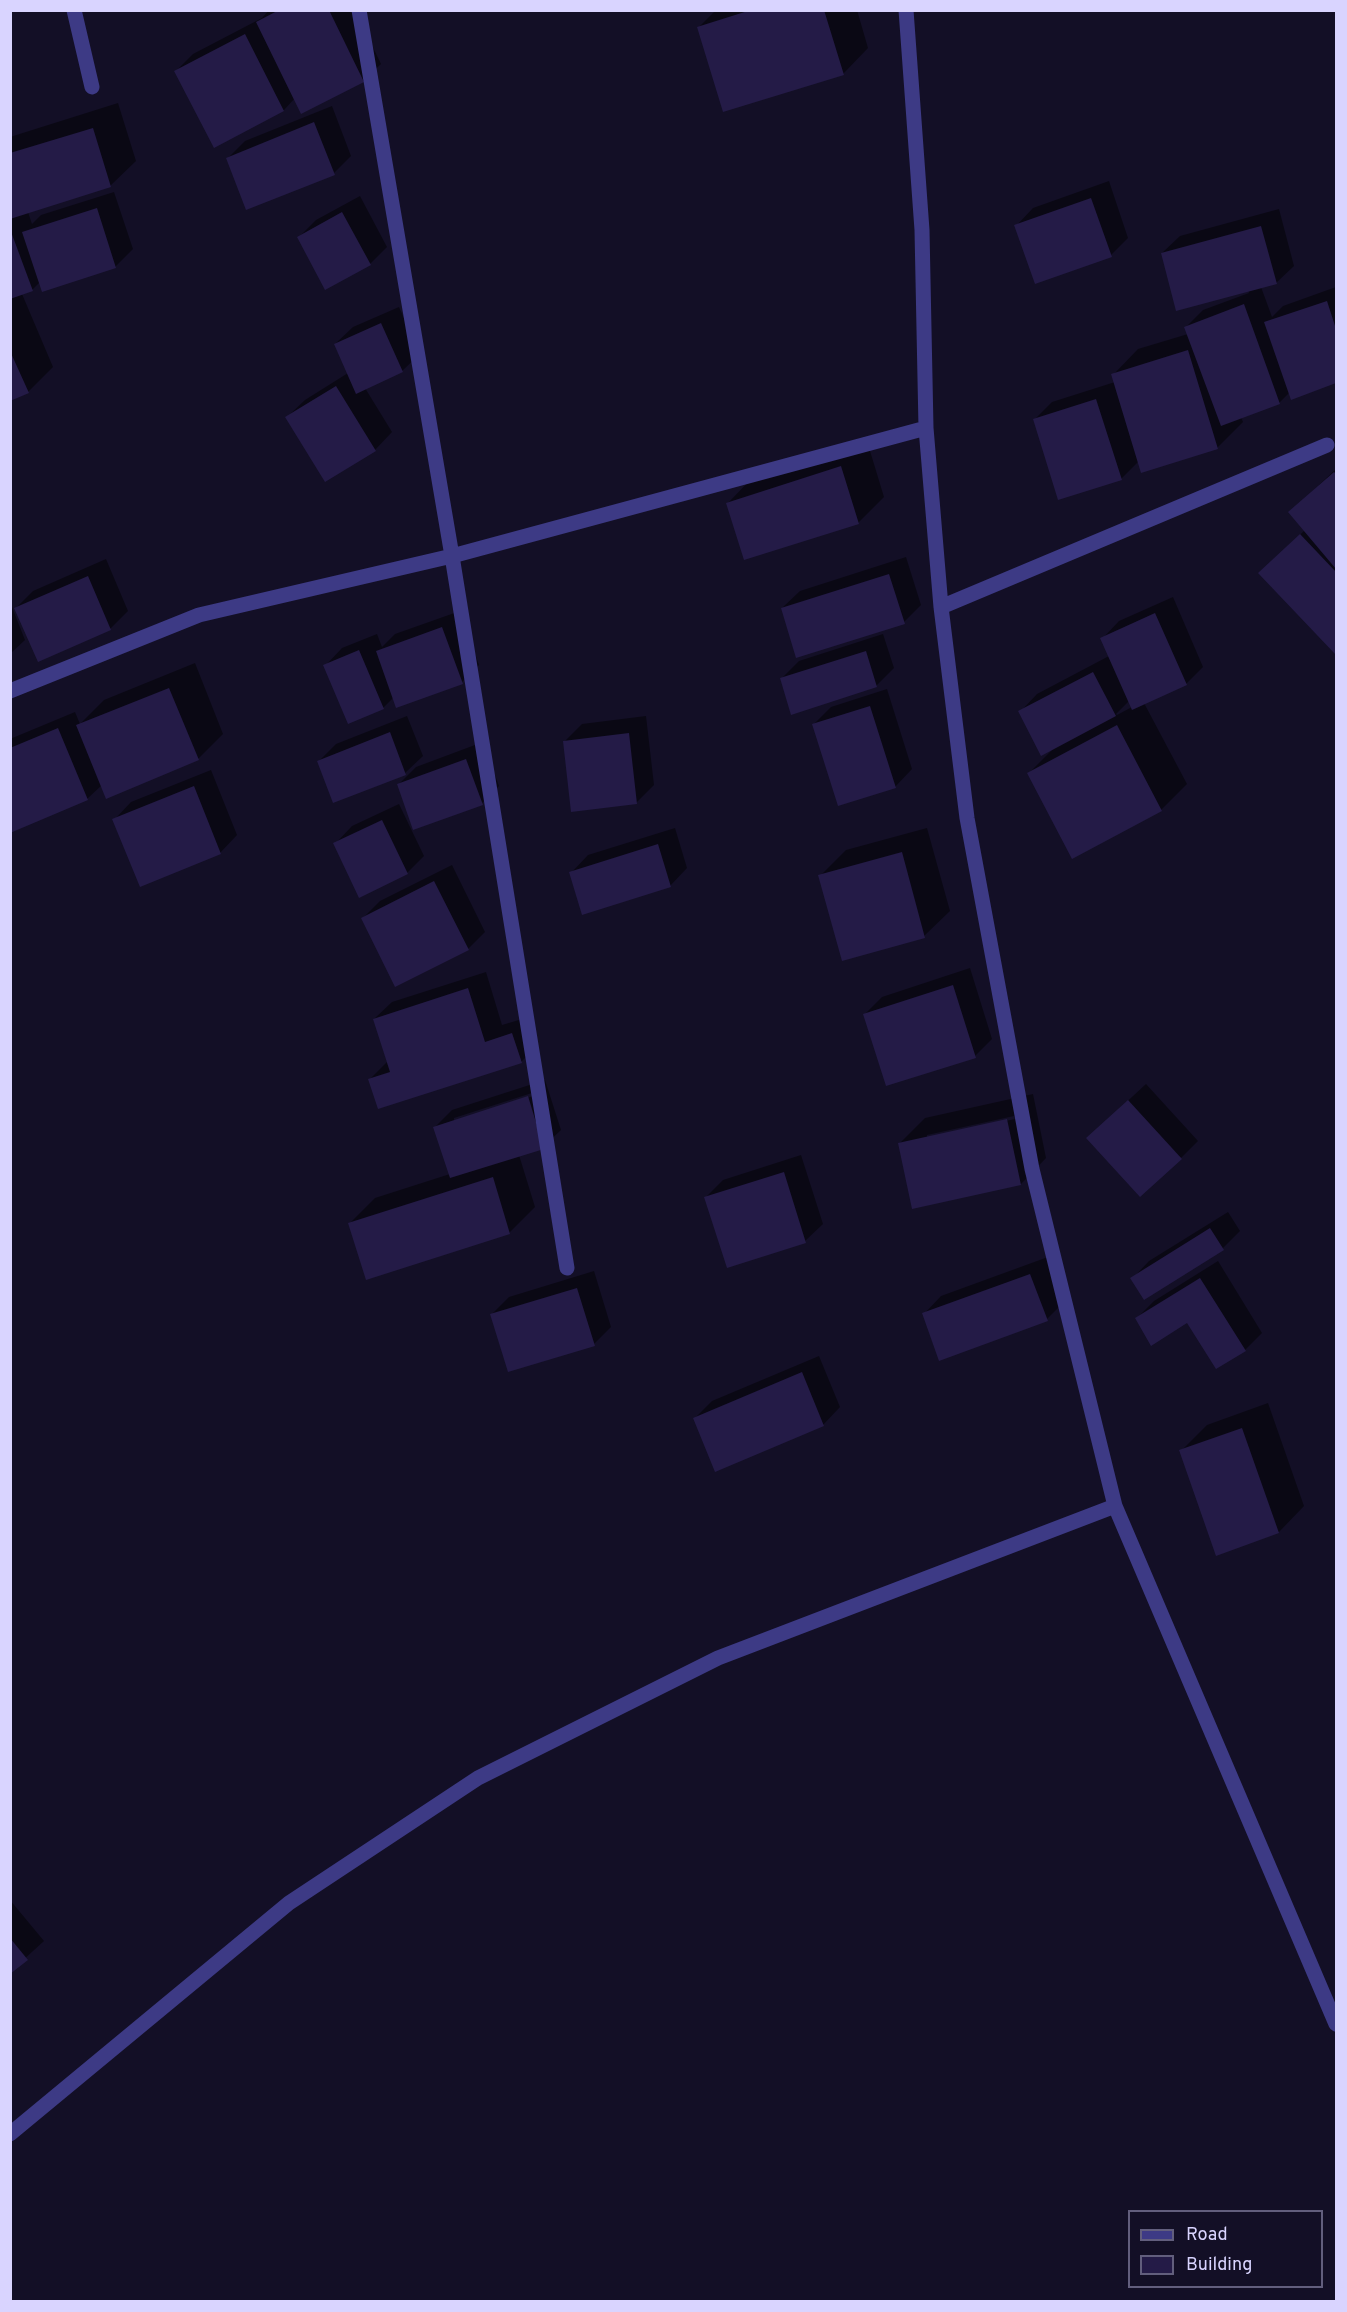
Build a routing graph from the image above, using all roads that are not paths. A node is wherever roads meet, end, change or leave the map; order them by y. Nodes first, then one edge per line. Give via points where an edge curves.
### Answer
1 (74, 10) edge
2 (359, 10) edge
3 (906, 10) edge
4 (92, 87) dead end
5 (926, 428) junction
6 (1327, 445) dead end
7 (452, 556) junction
8 (941, 607) junction
9 (10, 691) edge
10 (567, 1269) dead end
11 (1115, 1506) junction
12 (1336, 2024) edge
13 (10, 2134) edge

1 - 4 street
2 - 7 street
3 - 5 street via 922,230
5 - 7 street
5 - 8 street
6 - 8 street
7 - 9 street via 199,615
7 - 10 street
8 - 11 street via 967,818 1032,1169
11 - 12 street
11 - 13 street via 718,1658 478,1778 289,1904

